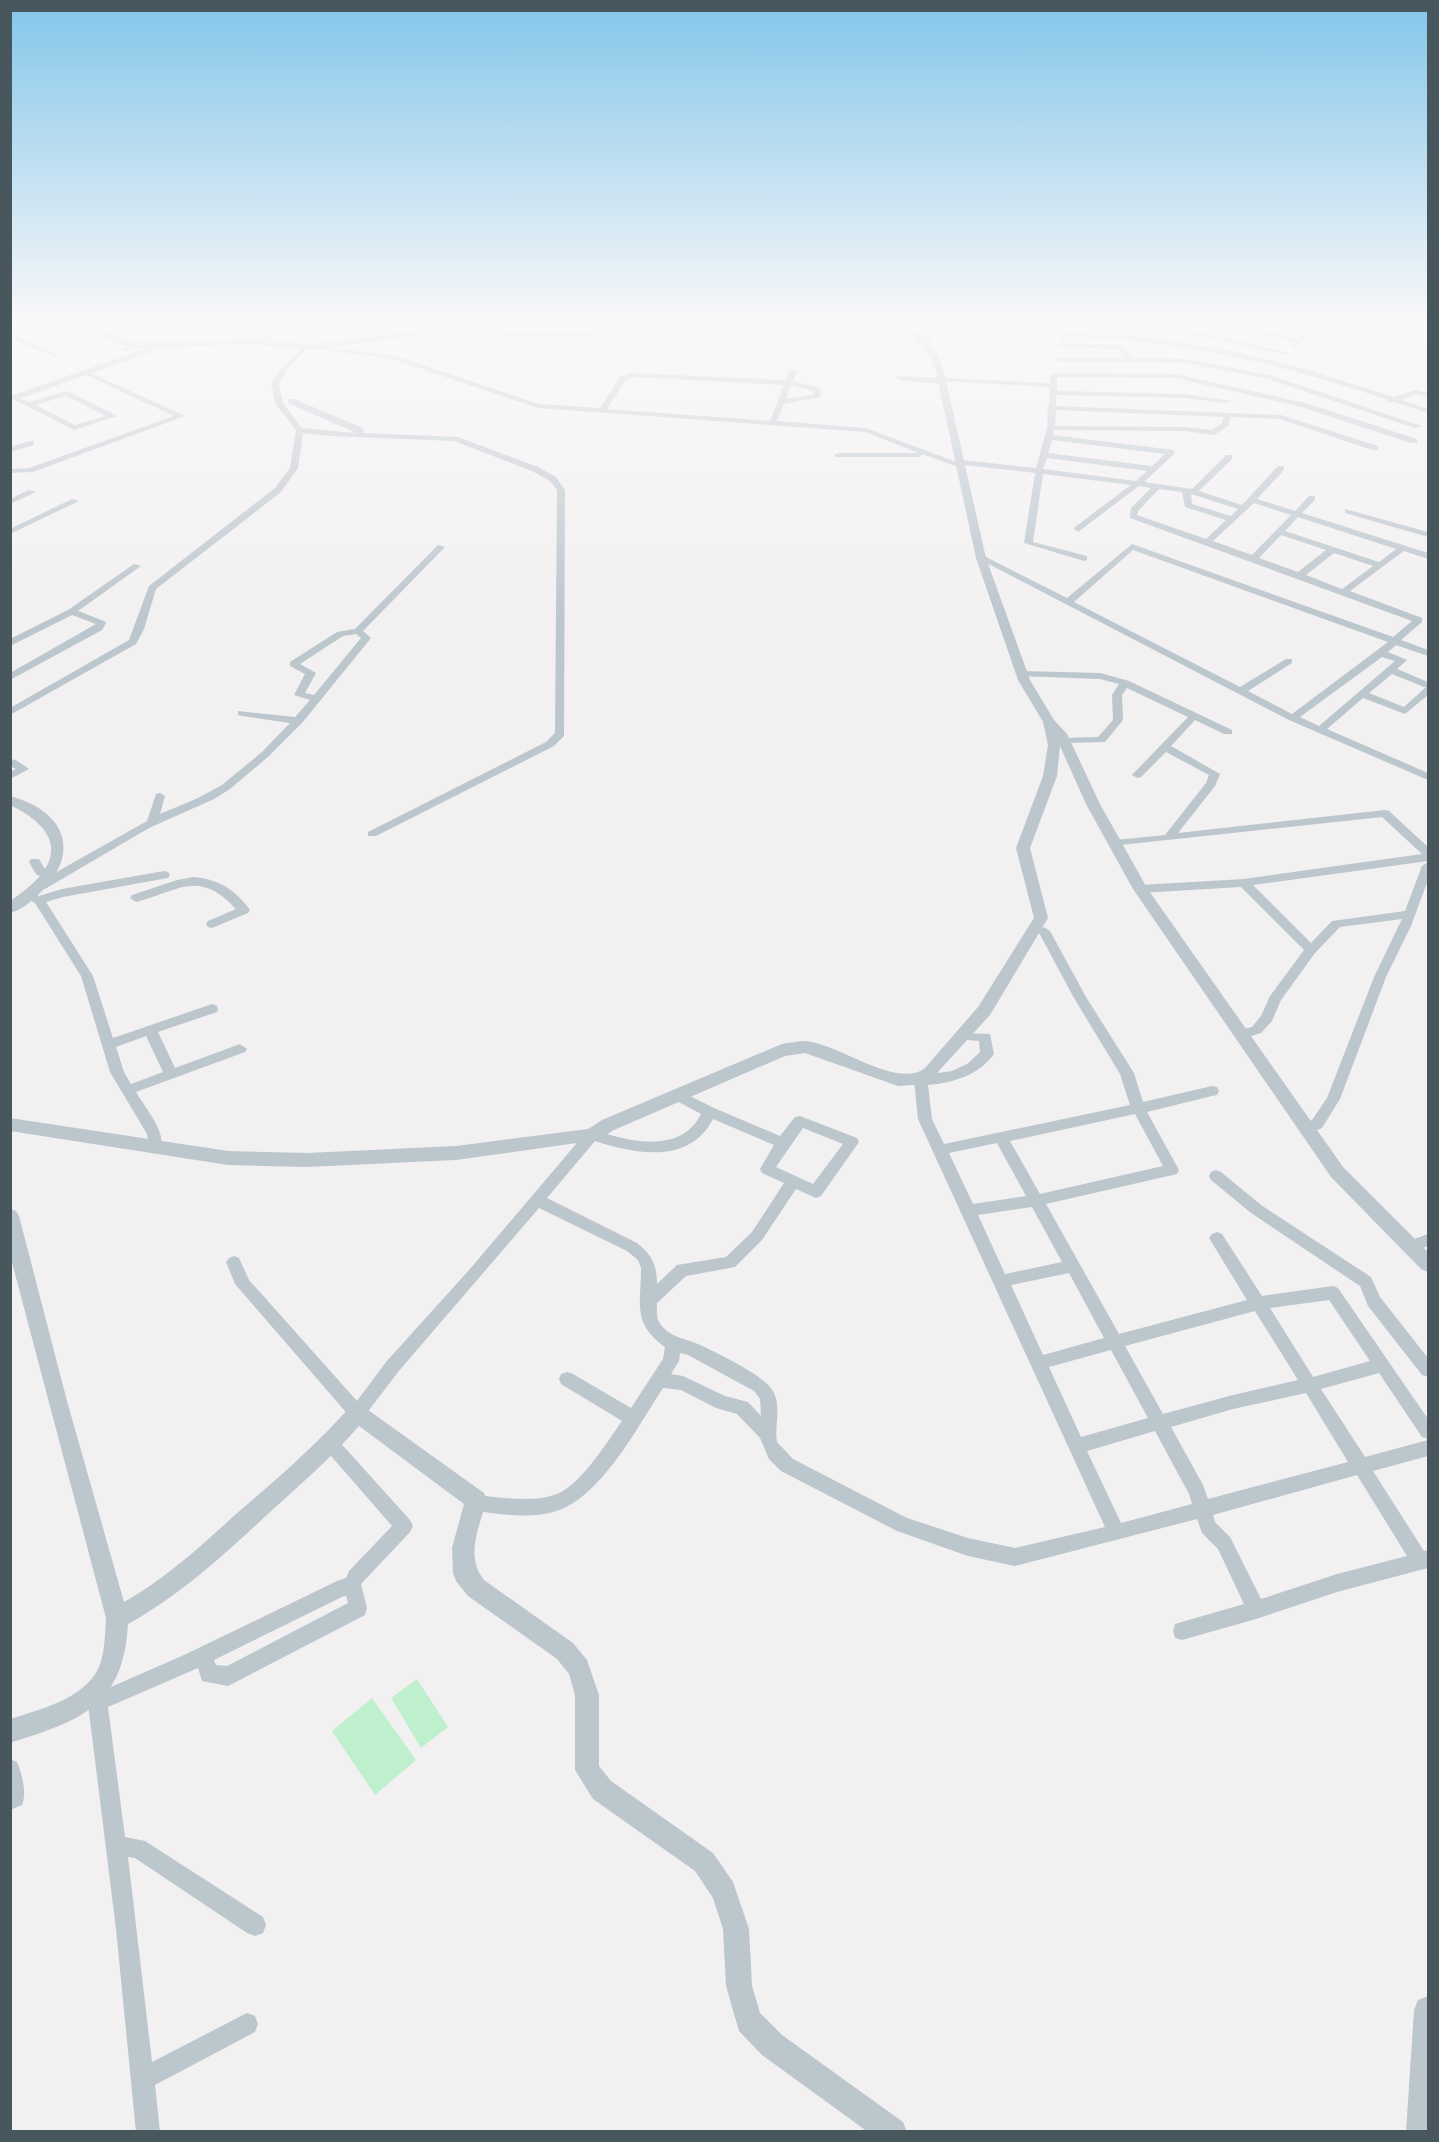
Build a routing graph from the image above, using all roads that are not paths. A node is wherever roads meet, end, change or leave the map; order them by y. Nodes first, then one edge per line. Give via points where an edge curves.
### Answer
1 (56, 419) edge
2 (103, 419) edge
3 (171, 419) edge
4 (291, 419) edge
5 (334, 419) edge
6 (730, 419) edge
7 (774, 419) edge
8 (798, 419) edge
9 (950, 419) edge
10 (1051, 419) edge
11 (1227, 419) edge
12 (1287, 419) edge
13 (1343, 419) edge
14 (1357, 419) edge
15 (1396, 419) edge
16 (773, 422) junction
17 (1352, 422) junction
18 (1418, 426) dead end
19 (1051, 428) junction
20 (300, 430) junction
21 (360, 435) junction
22 (1048, 437) junction
23 (1414, 441) dead end
24 (893, 442) junction
25 (32, 443) dead end
26 (1375, 448) dead end
27 (10, 450) edge
28 (838, 455) dead end
29 (871, 455) junction
30 (927, 455) junction
31 (1045, 455) junction
32 (1229, 457) dead end
33 (960, 464) junction
34 (1281, 468) dead end
35 (1153, 469) junction
36 (10, 471) edge
37 (1039, 471) junction
38 (1140, 482) junction
39 (1158, 485) junction
40 (1190, 491) junction
41 (32, 492) dead end
42 (1312, 498) dead end
43 (75, 501) dead end
44 (1252, 501) junction
45 (10, 502) edge
46 (1244, 507) junction
47 (1298, 514) junction
48 (1232, 519) junction
49 (1332, 525) junction
50 (1078, 529) dead end
51 (10, 532) edge
52 (1281, 532) junction
53 (1428, 535) edge
54 (1207, 542) junction
55 (441, 547) dead end
56 (1402, 548) junction
57 (1333, 549) junction
58 (1428, 556) edge
59 (981, 558) junction
60 (1084, 558) dead end
61 (1253, 559) junction
62 (1380, 565) junction
63 (136, 566) dead end
64 (1299, 576) junction
65 (1343, 592) junction
66 (1068, 602) junction
67 (71, 612) junction
68 (358, 631) junction
69 (1392, 642) junction
70 (10, 643) edge
71 (1381, 653) junction
72 (1428, 653) edge
73 (1289, 661) dead end
74 (1391, 670) junction
75 (1022, 674) junction
76 (10, 677) edge
77 (1125, 683) junction
78 (1428, 684) edge
79 (1428, 690) edge
80 (1240, 691) junction
81 (1362, 694) junction
82 (317, 698) junction
83 (10, 712) edge
84 (242, 712) dead end
85 (1195, 715) junction
86 (1293, 718) junction
87 (298, 721) junction
88 (1049, 722) junction
89 (1320, 730) junction
90 (1228, 732) dead end
91 (1064, 741) junction
92 (1166, 747) junction
93 (12, 762) edge
94 (1137, 775) dead end
95 (10, 776) edge
96 (1428, 777) edge
97 (160, 796) dead end
98 (10, 800) edge
99 (151, 824) junction
100 (372, 834) dead end
101 (1168, 838) junction
102 (1115, 844) junction
103 (1428, 855) edge
104 (35, 862) dead end
105 (1428, 866) edge
106 (164, 876) dead end
107 (129, 882) junction
108 (1244, 883) junction
109 (39, 889) junction
110 (1140, 889) junction
111 (10, 908) edge
112 (1409, 914) junction
113 (212, 924) dead end
114 (1044, 931) dead end
115 (1311, 950) junction
116 (212, 1009) dead end
117 (150, 1030) junction
118 (967, 1031) junction
119 (1241, 1034) junction
120 (107, 1045) junction
121 (240, 1049) dead end
122 (171, 1074) junction
123 (921, 1080) junction
124 (128, 1090) junction
125 (1212, 1091) dead end
126 (680, 1096) junction
127 (1138, 1107) junction
128 (709, 1112) junction
129 (10, 1124) edge
130 (1307, 1129) junction
131 (592, 1135) junction
132 (1000, 1137) junction
133 (783, 1143) junction
134 (155, 1147) junction
135 (939, 1150) junction
136 (1216, 1176) dead end
137 (793, 1181) junction
138 (537, 1200) junction
139 (1038, 1200) junction
140 (969, 1211) junction
141 (10, 1216) edge
142 (1217, 1238) dead end
143 (1428, 1240) edge
144 (1411, 1246) junction
145 (234, 1262) dead end
146 (1428, 1264) edge
147 (1074, 1266) junction
148 (1001, 1281) junction
149 (650, 1300) junction
150 (1260, 1303) junction
151 (1114, 1340) junction
152 (674, 1344) junction
153 (1038, 1363) junction
154 (1382, 1365) junction
155 (1428, 1370) edge
156 (567, 1379) dead end
157 (658, 1380) junction
158 (1309, 1386) junction
159 (357, 1413) junction
160 (632, 1418) junction
161 (1158, 1423) junction
162 (1428, 1432) edge
163 (768, 1435) junction
164 (331, 1444) junction
165 (1076, 1446) junction
166 (1428, 1448) edge
167 (1359, 1466) junction
168 (475, 1503) junction
169 (1202, 1508) junction
170 (1116, 1532) junction
171 (1425, 1561) edge
172 (355, 1577) dead end
173 (1256, 1610) junction
174 (117, 1618) junction
175 (1182, 1631) dead end
176 (203, 1654) junction
177 (97, 1696) junction
178 (10, 1731) edge
179 (10, 1769) edge
180 (10, 1800) edge
181 (116, 1846) junction
182 (255, 1925) dead end
183 (1428, 2010) edge
184 (246, 2024) dead end
185 (143, 2079) junction
186 (148, 2132) edge
187 (893, 2132) edge
188 (1420, 2132) edge

1 - 2 street via 74,428
3 - 36 street via 30,470
4 - 20 street
5 - 21 street via 360,430
6 - 16 street
7 - 16 street
8 - 16 street
9 - 33 street
10 - 19 street
11 - 19 street via 1214,433 1185,429
12 - 26 street
13 - 17 street
14 - 17 street
15 - 18 street
16 - 24 street via 866,430
17 - 23 street
19 - 22 street
20 - 21 street
20 - 83 street via 298,453 289,477 278,490 152,588 144,603 139,635 133,642
21 - 100 street via 455,439 535,469 553,479 561,490 560,734 550,744
22 - 31 street
22 - 35 street via 1172,452
24 - 29 street
24 - 30 street
25 - 27 street
28 - 29 street
29 - 30 street
30 - 33 street
31 - 35 street
31 - 37 street
32 - 40 street
33 - 37 street
33 - 59 street
34 - 44 street
35 - 38 street
37 - 38 street
37 - 60 street via 1028,543
38 - 39 street
38 - 50 street
39 - 40 street
39 - 54 street via 1132,516
40 - 46 street
40 - 48 street via 1188,505
41 - 45 street
42 - 47 street
43 - 51 street
44 - 46 street
44 - 47 street
46 - 48 street
47 - 49 street
47 - 52 street
48 - 54 street
49 - 53 street via 1351,507
49 - 56 street
52 - 57 street
52 - 61 street
54 - 61 street
55 - 68 street
56 - 58 street
56 - 62 street
57 - 62 street
57 - 64 street
59 - 66 street
59 - 75 street
61 - 64 street
62 - 65 street
63 - 67 street
64 - 65 street
65 - 69 street via 1419,620
66 - 69 street via 1132,547
66 - 80 street
67 - 70 street
67 - 76 street via 101,623 99,628
68 - 82 street via 366,638
68 - 82 street via 340,634 293,664 311,673 299,694
69 - 71 street
69 - 72 street
71 - 74 street via 1402,660
71 - 86 street
73 - 80 street
74 - 78 street
74 - 81 street
75 - 77 street via 1100,676
75 - 88 street
77 - 85 street
77 - 91 street via 1117,695 1118,720 1101,740
79 - 81 street via 1405,711
80 - 86 street
81 - 89 street
82 - 87 street
84 - 87 street
85 - 90 street
85 - 92 street
86 - 89 street
87 - 99 street via 227,786 206,800
88 - 91 street
88 - 118 street via 1054,745 1050,776 1023,848 1041,918
89 - 96 street
91 - 102 street
92 - 94 street
92 - 101 street via 1215,774
93 - 95 street via 24,769
97 - 99 street
98 - 109 street via 47,822 58,841 56,866
99 - 109 street
101 - 102 street
101 - 103 street via 1385,813
102 - 110 street
103 - 108 street
104 - 109 street via 40,872
105 - 112 street
106 - 107 street
107 - 109 street
107 - 113 street via 137,902 193,880 206,880 235,899 244,910
108 - 110 street
108 - 115 street
109 - 111 street
109 - 120 street via 87,976
110 - 119 street
112 - 115 street via 1336,924
112 - 130 street via 1333,1099 1317,1124
114 - 127 street via 1127,1073
115 - 119 street via 1275,999 1267,1018 1256,1030
116 - 117 street
117 - 120 street
117 - 122 street
118 - 123 street
118 - 123 street via 985,1037 987,1054 965,1073
119 - 130 street
120 - 124 street
121 - 122 street
122 - 124 street
123 - 126 street via 898,1080 806,1047 782,1050
123 - 135 street via 925,1119
124 - 134 street via 154,1134
125 - 127 street
126 - 128 street
126 - 131 street
127 - 132 street
127 - 139 street via 1172,1170
128 - 131 street via 698,1132 660,1148 627,1146
128 - 133 street
129 - 134 street
130 - 144 street via 1337,1172
131 - 134 street via 456,1153 308,1160 228,1158
131 - 138 street
132 - 135 street
132 - 139 street
133 - 137 street via 767,1169
133 - 137 street via 800,1121 852,1142 816,1192
135 - 140 street
136 - 155 street via 1256,1209 1366,1282 1374,1301
137 - 149 street via 757,1236 730,1263 682,1270
138 - 149 street via 644,1256 649,1268
138 - 159 street
139 - 140 street
139 - 147 street
140 - 148 street
141 - 174 street
142 - 150 street
143 - 144 street
144 - 146 street
145 - 159 street via 243,1284
147 - 148 street
147 - 151 street
148 - 153 street
149 - 152 street via 649,1321
150 - 151 street
150 - 154 street via 1333,1293
150 - 158 street
151 - 153 street
151 - 161 street
152 - 157 street via 671,1361
152 - 163 street via 692,1349 760,1386 771,1407
153 - 165 street
154 - 158 street
154 - 162 street
156 - 160 street
157 - 160 street
157 - 163 street via 683,1383 722,1403 742,1407
158 - 161 street
158 - 167 street
159 - 164 street
159 - 168 street via 447,1475
160 - 168 street via 586,1484 562,1501 521,1506
161 - 165 street
161 - 169 street via 1197,1491
163 - 170 street via 774,1455 787,1465 903,1525 968,1547 1015,1557
164 - 172 street via 404,1526
164 - 174 street via 164,1590
165 - 170 street
166 - 167 street
167 - 169 street
167 - 171 street
168 - 187 street via 463,1548 464,1573 476,1588 565,1651 579,1668 587,1695 587,1770 602,1790 704,1862 724,1891 736,1929 739,1986 749,2021 772,2045
169 - 170 street
169 - 173 street via 1208,1527 1224,1543
171 - 173 street via 1337,1582
173 - 175 street
174 - 177 street via 116,1645
176 - 176 street via 343,1587 354,1587 358,1608 228,1677 209,1674
176 - 177 street via 130,1690
177 - 178 street via 48,1719
177 - 181 street
179 - 180 street via 15,1798
181 - 182 street via 138,1848
181 - 185 street
183 - 188 street via 1423,2038 1424,2110
184 - 185 street
185 - 186 street

